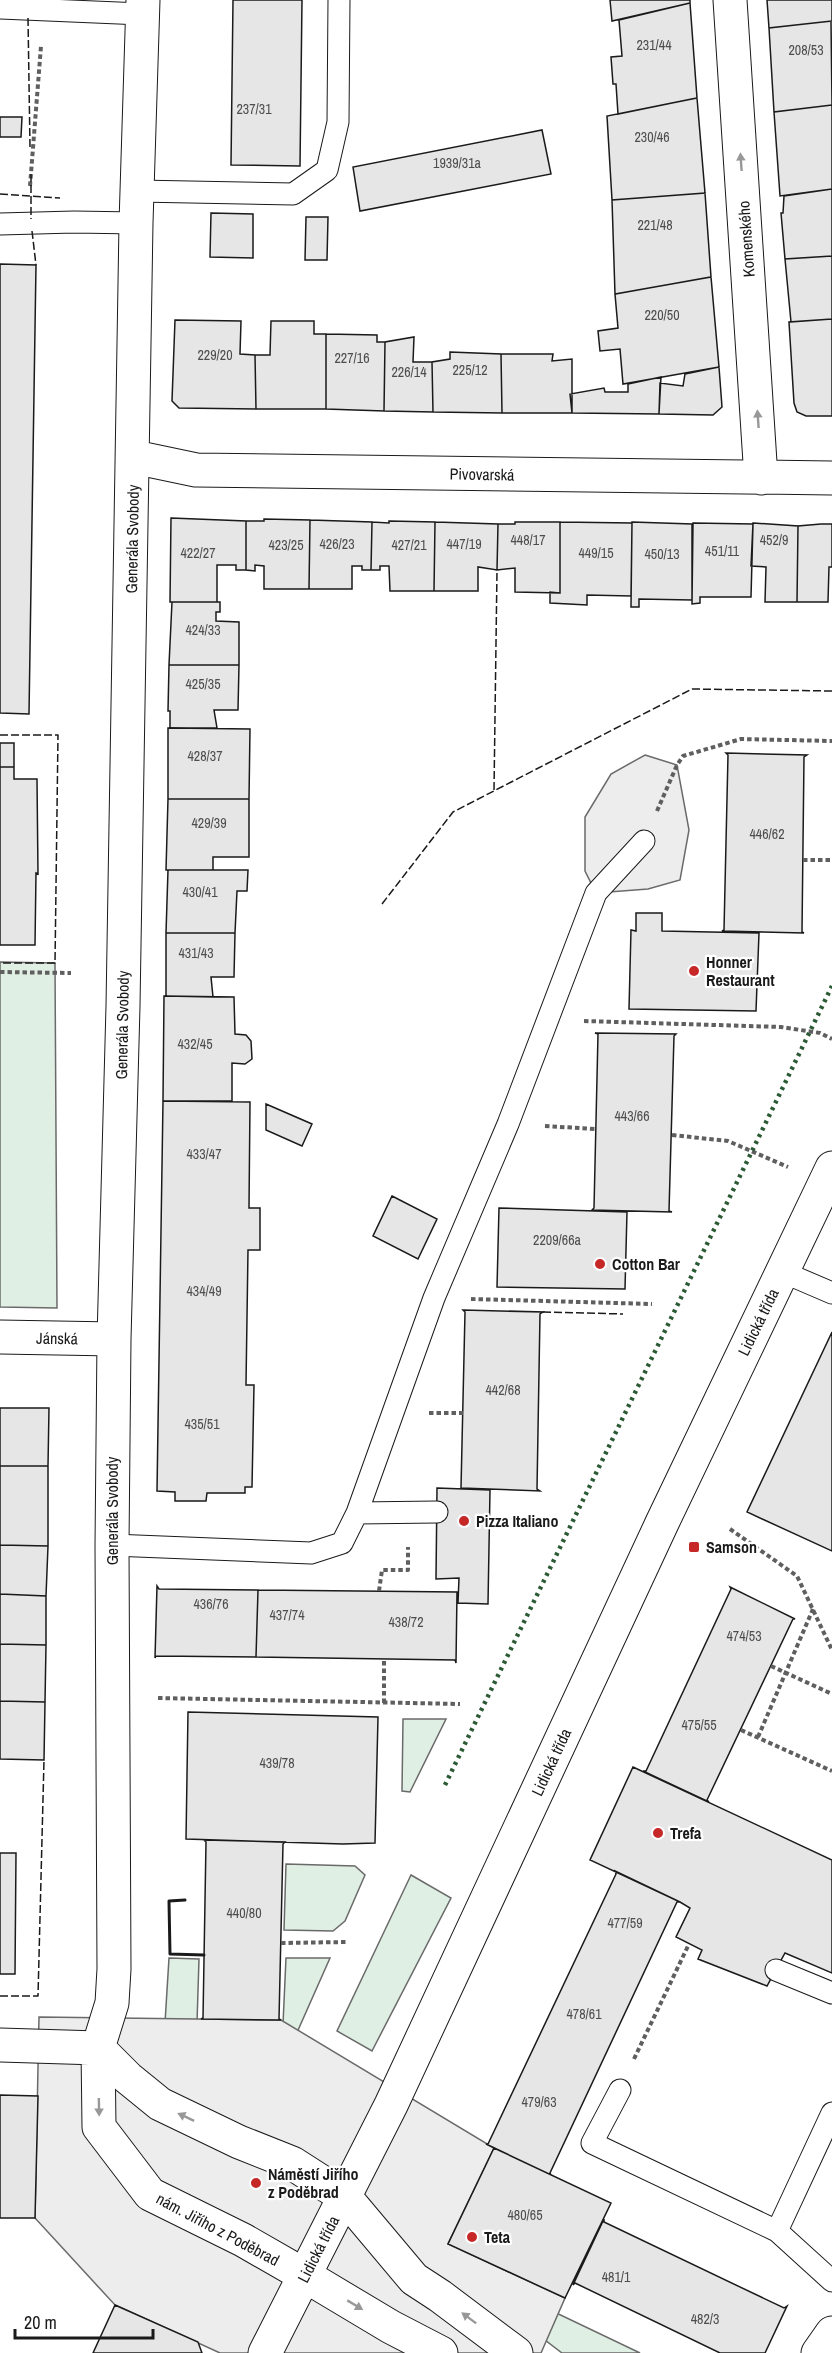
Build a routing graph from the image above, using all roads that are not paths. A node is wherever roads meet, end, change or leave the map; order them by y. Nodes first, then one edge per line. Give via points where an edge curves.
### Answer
1 (339, 0) edge
2 (730, 0) edge
3 (143, 7) edge
4 (0, 8) edge
5 (137, 191) junction
6 (136, 223) junction
7 (0, 224) edge
8 (134, 457) junction
9 (761, 478) junction
10 (832, 478) edge
11 (644, 841) road end
12 (828, 1176) edge
13 (783, 1272) junction
14 (832, 1293) edge
15 (0, 1337) edge
16 (114, 1339) junction
17 (437, 1512) dead end
18 (357, 1513) junction
19 (112, 1545) junction
20 (776, 1970) dead end
21 (832, 1993) edge
22 (0, 2045) edge
23 (98, 2048) junction
24 (620, 2090) road end
25 (832, 2113) edge
26 (345, 2197) junction
27 (777, 2231) junction
28 (304, 2276) junction
29 (832, 2281) edge
30 (832, 2333) edge
31 (265, 2353) edge
32 (441, 2353) edge
33 (516, 2353) edge
34 (818, 2353) edge

1 - 5 lane via 338,122 327,170 293,194
9 -> 2 street, Komenského
3 - 4 lane via 44,11
3 - 5 street, Generála Svobody
5 - 6 street, Generála Svobody
6 - 7 lane
6 - 8 street, Generála Svobody
8 - 9 street, Pivovarská via 196,470
8 - 16 street, Generála Svobody
9 - 10 street, Pivovarská
11 - 18 lane via 596,893 508,1124 434,1298
12 - 13 street, Lidická třída
13 - 14 lane
13 - 26 street, Lidická třída
15 - 16 street, Jánská
16 - 19 street, Generála Svobody
17 - 18 lane
18 - 19 lane via 342,1543 311,1553
19 - 23 street, Generála Svobody via 114,1969 112,2003
20 - 21 lane
22 - 23 street
26 -> 23 street via 292,2163 160,2104
23 -> 28 street, nám. Jiřího z Poděbrad via 99,2127 150,2194 243,2240
24 - 27 lane via 592,2143
25 - 27 lane
26 - 28 street, Lidická třída
33 -> 26 street via 414,2279
27 - 29 lane
28 - 31 street, Lidická třída
28 -> 32 street, nám. Jiřího z Poděbrad
30 - 34 street

